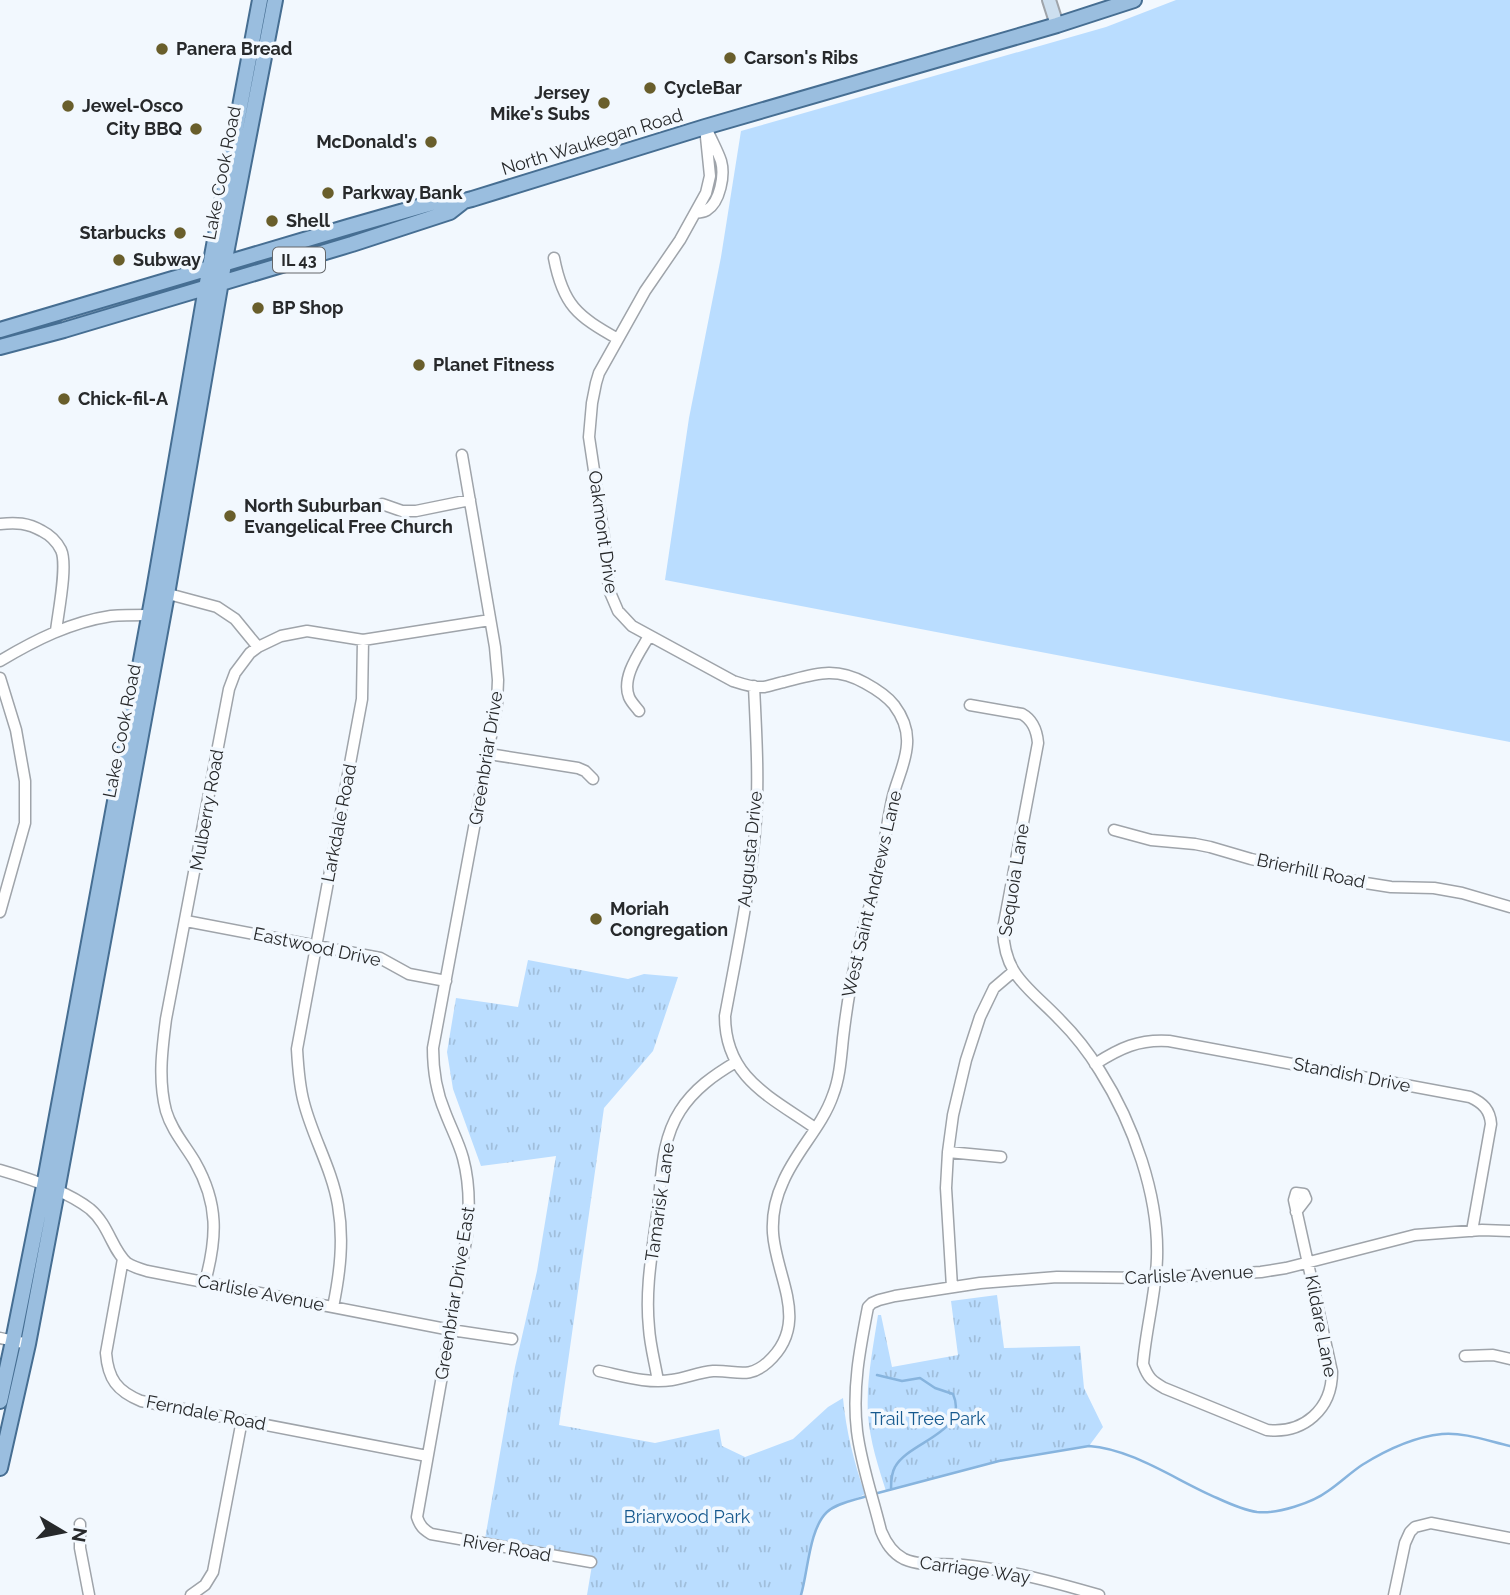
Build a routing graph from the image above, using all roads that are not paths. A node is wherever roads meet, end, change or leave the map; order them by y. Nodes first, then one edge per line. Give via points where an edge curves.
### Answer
1 (260, 0) edge
2 (275, 0) edge
3 (1049, 0) edge
4 (1134, 0) edge
5 (1057, 25) junction
6 (705, 127) junction
7 (464, 201) junction
8 (554, 258) dead end
9 (217, 267) junction
10 (221, 283) junction
11 (206, 288) junction
12 (0, 330) edge
13 (618, 339) junction
14 (0, 347) edge
15 (462, 455) dead end
16 (470, 500) junction
17 (382, 504) dead end
18 (0, 524) edge
19 (160, 592) junction
20 (149, 615) junction
21 (490, 620) junction
22 (56, 631) junction
23 (649, 636) junction
24 (363, 640) junction
25 (258, 647) junction
26 (0, 661) edge
27 (0, 678) edge
28 (754, 686) junction
29 (894, 705) joint
30 (970, 705) dead end
31 (639, 712) dead end
32 (489, 754) junction
33 (593, 779) dead end
34 (1114, 830) dead end
35 (1510, 907) edge
36 (0, 912) edge
37 (186, 921) junction
38 (316, 946) junction
39 (1014, 971) junction
40 (446, 981) junction
41 (439, 1018) joint
42 (736, 1062) junction
43 (1095, 1064) junction
44 (815, 1128) junction
45 (948, 1152) junction
46 (1001, 1157) dead end
47 (0, 1170) edge
48 (50, 1189) junction
49 (1296, 1212) dead end
50 (1472, 1231) junction
51 (1510, 1231) edge
52 (123, 1259) junction
53 (1308, 1262) junction
54 (1155, 1278) junction
55 (205, 1282) junction
56 (951, 1287) junction
57 (333, 1307) junction
58 (867, 1307) joint
59 (451, 1330) junction
60 (512, 1339) dead end
61 (14, 1341) edge
62 (1465, 1356) dead end
63 (1510, 1359) edge
64 (599, 1371) dead end
65 (658, 1381) junction
66 (0, 1401) edge
67 (242, 1420) junction
68 (1306, 1422) joint
69 (427, 1456) junction
70 (0, 1468) edge
71 (80, 1524) dead end
72 (424, 1530) joint
73 (1510, 1538) edge
74 (592, 1562) dead end
75 (89, 1595) edge
76 (191, 1595) edge
77 (1099, 1595) edge
78 (1394, 1595) edge

1 - 9 main road, Lake Cook Road
2 - 9 main road, Lake Cook Road
3 - 5 street
4 - 5 main road, North Waukegan Road / IL 43
5 - 6 main road, North Waukegan Road / IL 43
6 - 7 main road, North Waukegan Road / IL 43
6 - 13 street, Oakmont Drive via 721,162 716,200 696,213
7 - 9 main road, North Waukegan Road / IL 43 via 446,199
7 - 10 main road, North Waukegan Road / IL 43 via 450,212
8 - 13 street via 561,287 576,311
9 - 10 main road, Lake Cook Road
9 - 11 main road, Lake Cook Road
9 - 12 main road, IL 43
10 - 11 main road, IL 43
10 - 19 main road, Lake Cook Road
11 - 14 main road, IL 43
11 - 19 main road, Lake Cook Road
13 - 23 street, Oakmont Drive via 596,383 589,437 609,590 625,620
15 - 16 street, Greenbriar Drive
16 - 17 street via 402,511
16 - 21 street, Greenbriar Drive
18 - 22 street via 31,525 50,535 61,551 64,566
19 - 20 main road, Lake Cook Road
19 - 25 street via 217,607 235,619
19 - 48 main road, Lake Cook Road
20 - 22 street via 113,616
20 - 48 main road, Lake Cook Road
21 - 24 street
21 - 32 street, Greenbriar Drive via 498,680
22 - 26 street
23 - 28 street, Oakmont Drive via 720,675
23 - 31 street via 632,667 627,689
24 - 25 street via 307,631
24 - 38 street, Larkdale Road via 362,699
25 - 37 street, Mulberry Road via 235,673 229,689
27 - 36 street via 25,781 24,823
28 - 29 street, Oakmont Drive via 832,672 866,683
28 - 42 street, Augusta Drive via 756,821 725,1016 727,1041
29 - 44 street, West Saint Andrews Lane via 907,732 906,754 856,959 836,1086
30 - 39 street, Sequoia Lane via 1022,714 1034,728 1038,743 1003,929 1006,955
32 - 33 street via 578,768
32 - 40 street, Greenbriar Drive
34 - 35 street, Brierhill Road via 1353,881 1462,893
37 - 38 street, Eastwood Drive
37 - 55 street, Mulberry Road via 163,1040 162,1089 173,1128 202,1176 214,1216 215,1236
38 - 40 street, Eastwood Drive via 380,958 409,974
38 - 57 street, Larkdale Road via 297,1049 304,1105 338,1204 341,1258
39 - 43 street, Sequoia Lane
39 - 45 street via 994,988 980,1017 960,1086
40 - 41 street, Greenbriar Drive
41 - 59 street, Greenbriar Drive East via 433,1066 443,1109 463,1156 470,1210
42 - 44 street via 758,1089
42 - 65 street, Tamarisk Lane via 712,1076 689,1100 676,1118 666,1147 648,1297
43 - 50 street, Standish Drive via 1125,1046 1169,1041 1480,1101 1492,1124
43 - 54 street, Sequoia Lane via 1117,1100 1143,1165 1155,1229
44 - 65 street, West Saint Andrews Lane via 787,1172 774,1211 773,1236 789,1299 785,1339 754,1372 705,1372
45 - 46 street
45 - 56 street
47 - 48 street
48 - 52 street via 92,1211
48 - 61 main road, Lake Cook Road
49 - 53 street, Kildare Lane
50 - 51 street, Carlisle Avenue
50 - 53 street, Carlisle Avenue via 1415,1235
52 - 55 street, Carlisle Avenue via 147,1271
52 - 67 street, Ferndale Road via 106,1353 118,1387 141,1401
53 - 54 street, Carlisle Avenue via 1261,1272
53 - 68 street, Kildare Lane via 1332,1385 1319,1411
54 - 56 street, Carlisle Avenue via 1057,1277
54 - 68 street, Sequoia Lane via 1143,1364 1152,1381 1267,1430 1281,1432
55 - 57 street, Carlisle Avenue
56 - 58 street, Carlisle Avenue via 895,1296
57 - 59 street, Carlisle Avenue
58 - 77 street, Carriage Way via 857,1363 857,1432 887,1545 918,1563 1035,1577
59 - 60 street, Carlisle Avenue
59 - 69 street, Greenbriar Drive East
61 - 66 main road, Lake Cook Road
61 - 70 main road, Lake Cook Road
62 - 63 street
64 - 65 street, West Saint Andrews Lane
67 - 69 street, Ferndale Road
67 - 76 street via 213,1572
69 - 72 street, Greenbriar Drive East via 417,1517
71 - 75 street
72 - 74 street, River Road
73 - 78 street via 1431,1523 1415,1527 1405,1543

